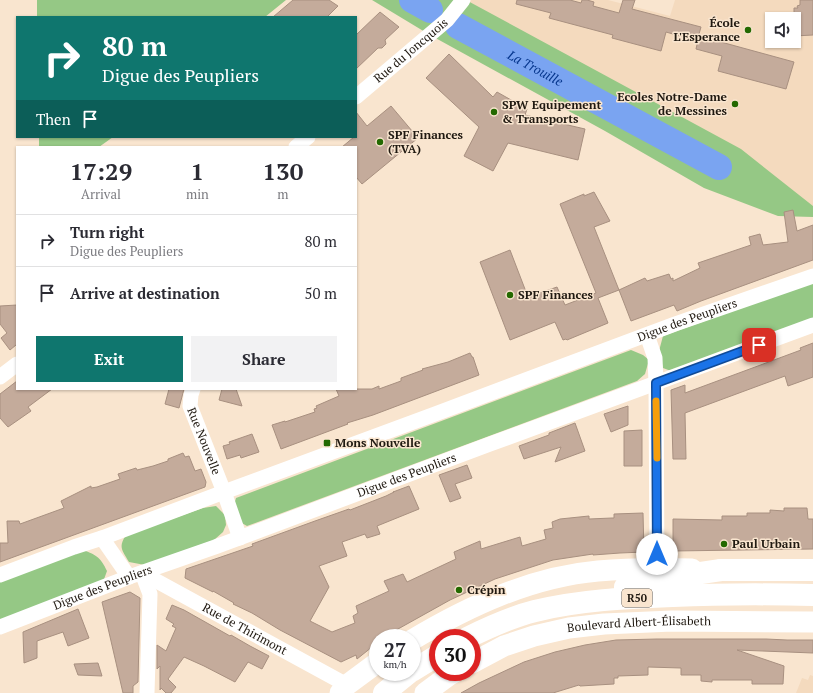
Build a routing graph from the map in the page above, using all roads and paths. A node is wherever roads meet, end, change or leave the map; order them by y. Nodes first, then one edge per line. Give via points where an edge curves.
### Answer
1 (461, 2) edge
2 (357, 97) edge
3 (307, 138) edge
4 (297, 146) edge
5 (813, 276) edge
6 (813, 325) edge
7 (647, 335) junction
8 (16, 365) edge
9 (0, 377) edge
10 (656, 383) junction
11 (193, 390) edge
12 (224, 492) junction
13 (102, 538) junction
14 (240, 538) junction
15 (657, 568) junction
16 (721, 570) junction
17 (813, 570) edge
18 (0, 575) edge
19 (135, 575) junction
20 (813, 595) edge
21 (813, 622) edge
22 (0, 627) edge
23 (474, 629) edge
24 (481, 632) edge
25 (421, 635) edge
26 (481, 658) edge
27 (369, 669) edge
28 (399, 681) edge
29 (441, 681) edge
30 (344, 689) edge
31 (147, 693) edge
32 (384, 693) edge
33 (425, 693) edge

1 - 2 street, Rue du Joncquois via 447,20
3 - 4 street
5 - 7 street, Digue des Peupliers
6 - 10 street, Digue des Peupliers
7 - 10 street via 655,358
7 - 12 street, Digue des Peupliers
8 - 9 street
10 - 14 street, Digue des Peupliers
10 - 15 street
11 - 12 street, Rue Nouvelle via 190,406
12 - 13 street, Digue des Peupliers
12 - 14 street, Rue Nouvelle
13 - 18 street, Digue des Peupliers via 74,546
13 - 19 street
14 - 19 street, Digue des Peupliers
15 - 16 street
15 - 25 street via 598,571 536,583 471,608
16 - 17 main road
16 - 23 main road via 577,594 502,615
19 - 22 street, Digue des Peupliers
19 - 30 street, Rue de Thirimont
19 - 31 street via 150,594
20 - 24 main road, Boulevard Albert-Élisabeth / R50 via 702,595 581,603 534,612 506,620
21 - 26 street, Boulevard Albert-Élisabeth via 672,621 604,624 534,636 504,646
27 - 30 street
28 - 32 main road
29 - 33 street

